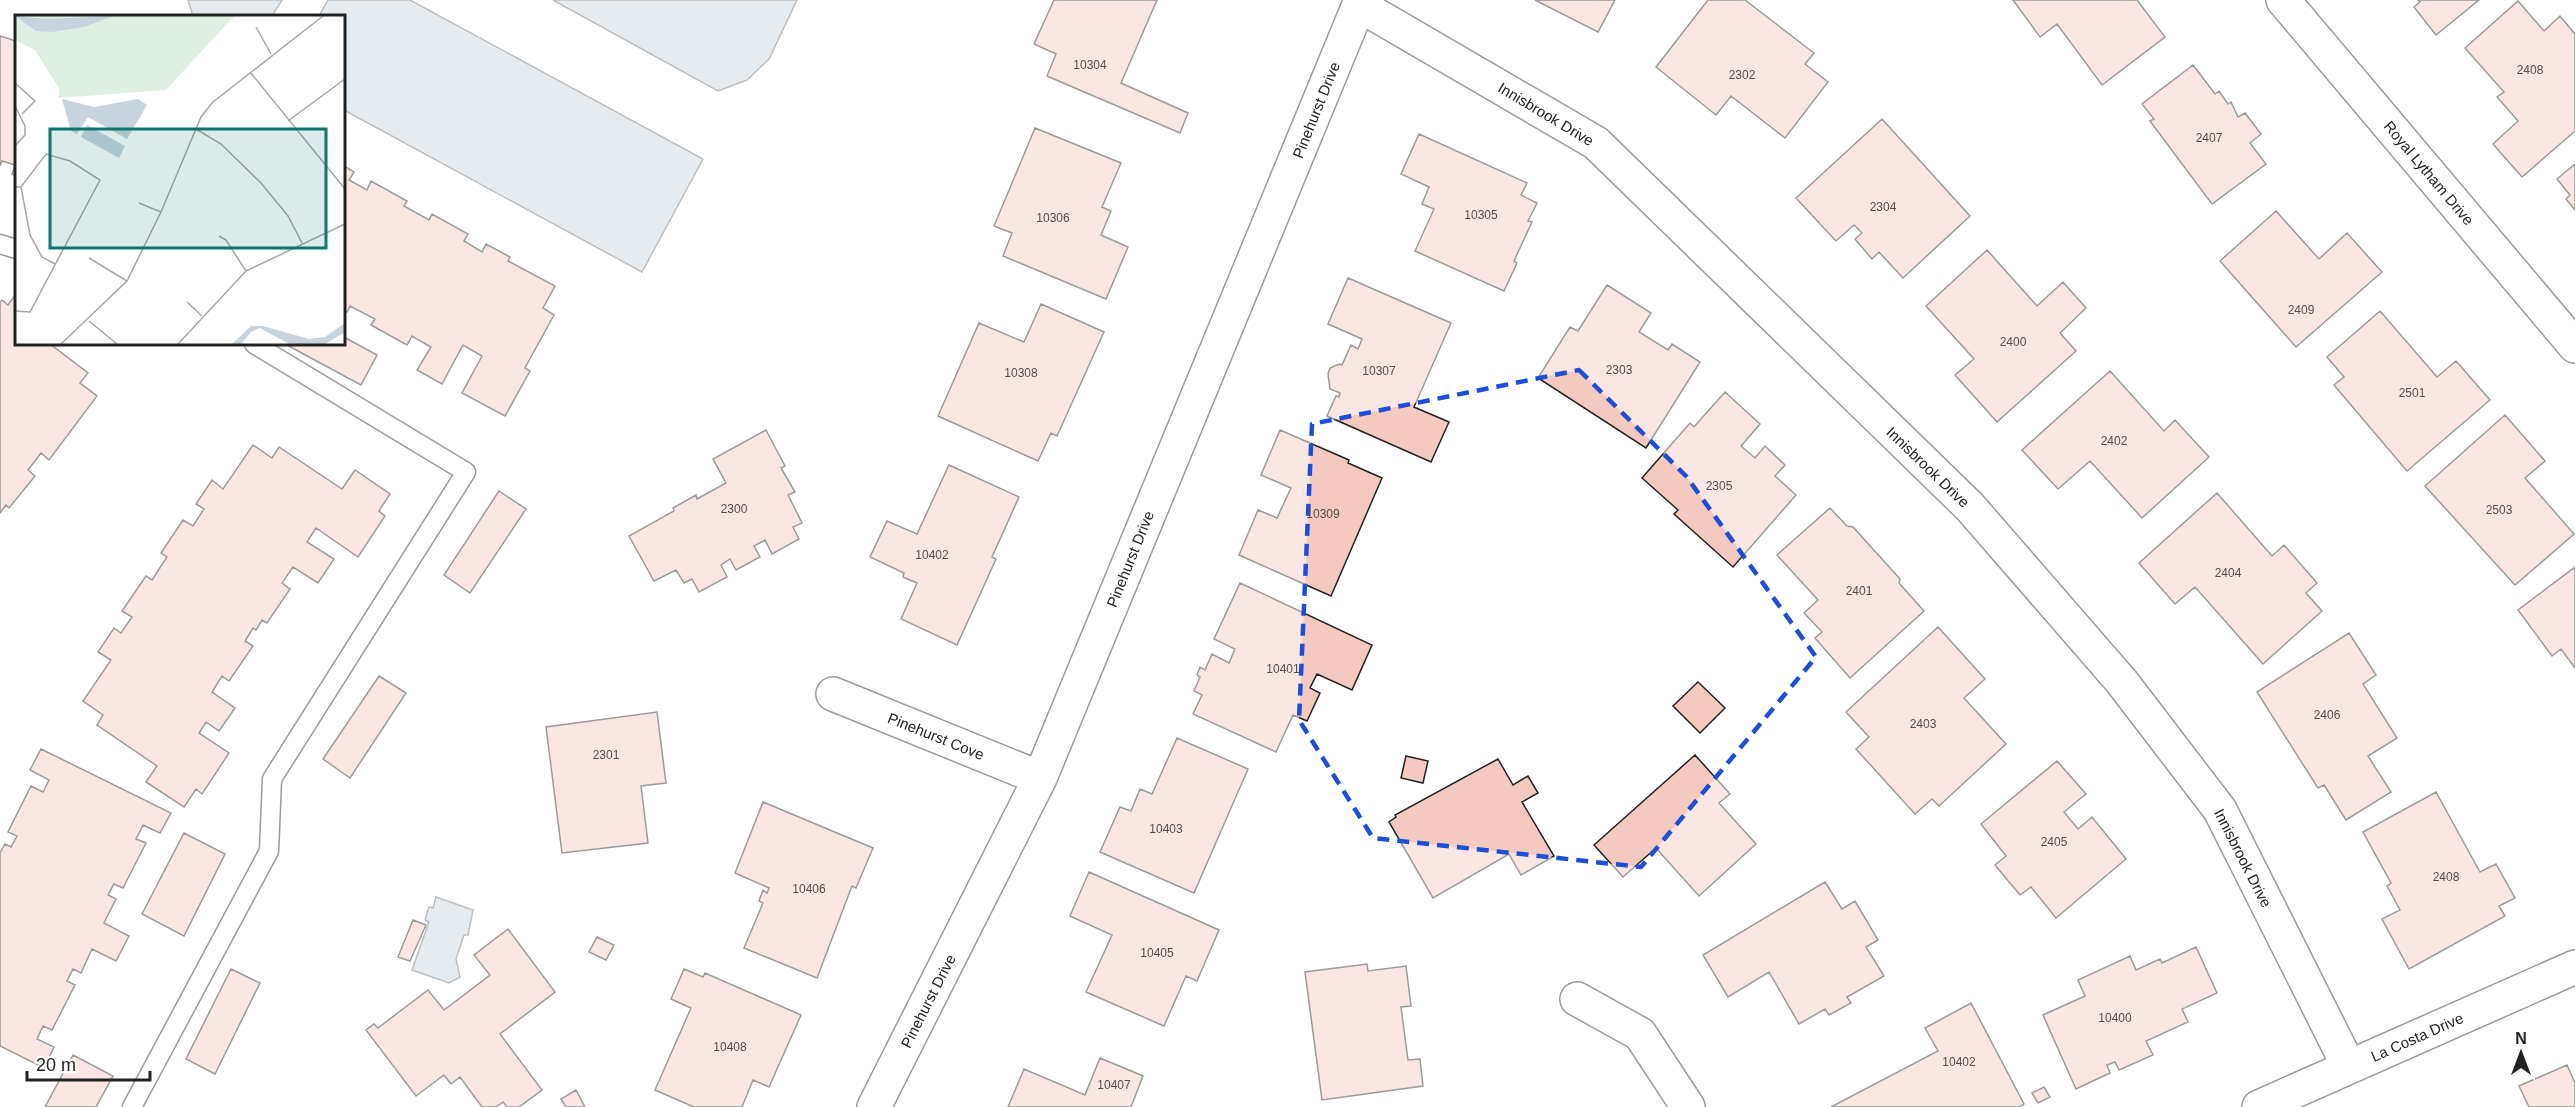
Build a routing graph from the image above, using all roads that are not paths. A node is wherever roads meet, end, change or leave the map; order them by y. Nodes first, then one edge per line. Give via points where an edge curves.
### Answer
1 (2283, 0) edge
2 (1360, 2) edge
3 (0, 244) edge
4 (15, 249) edge
5 (256, 345) edge
6 (2575, 346) edge
7 (833, 694) dead end
8 (1040, 778) junction
9 (2575, 967) edge
10 (1577, 999) dead end
11 (2349, 1067) junction
12 (132, 1107) edge
13 (874, 1107) edge
14 (1688, 1107) edge
15 (2259, 1107) edge

1 - 6 street, Royal Lytham Drive
2 - 8 street, Pinehurst Drive
2 - 11 street, Innisbrook Drive via 1596,143 1970,507 2122,682 2220,810
3 - 4 lane
5 - 12 lane via 465,472 272,779 269,851
7 - 8 street, Pinehurst Cove
8 - 13 street, Pinehurst Drive
9 - 11 street, La Costa Drive
10 - 14 street via 1640,1034
11 - 15 street, La Costa Drive

